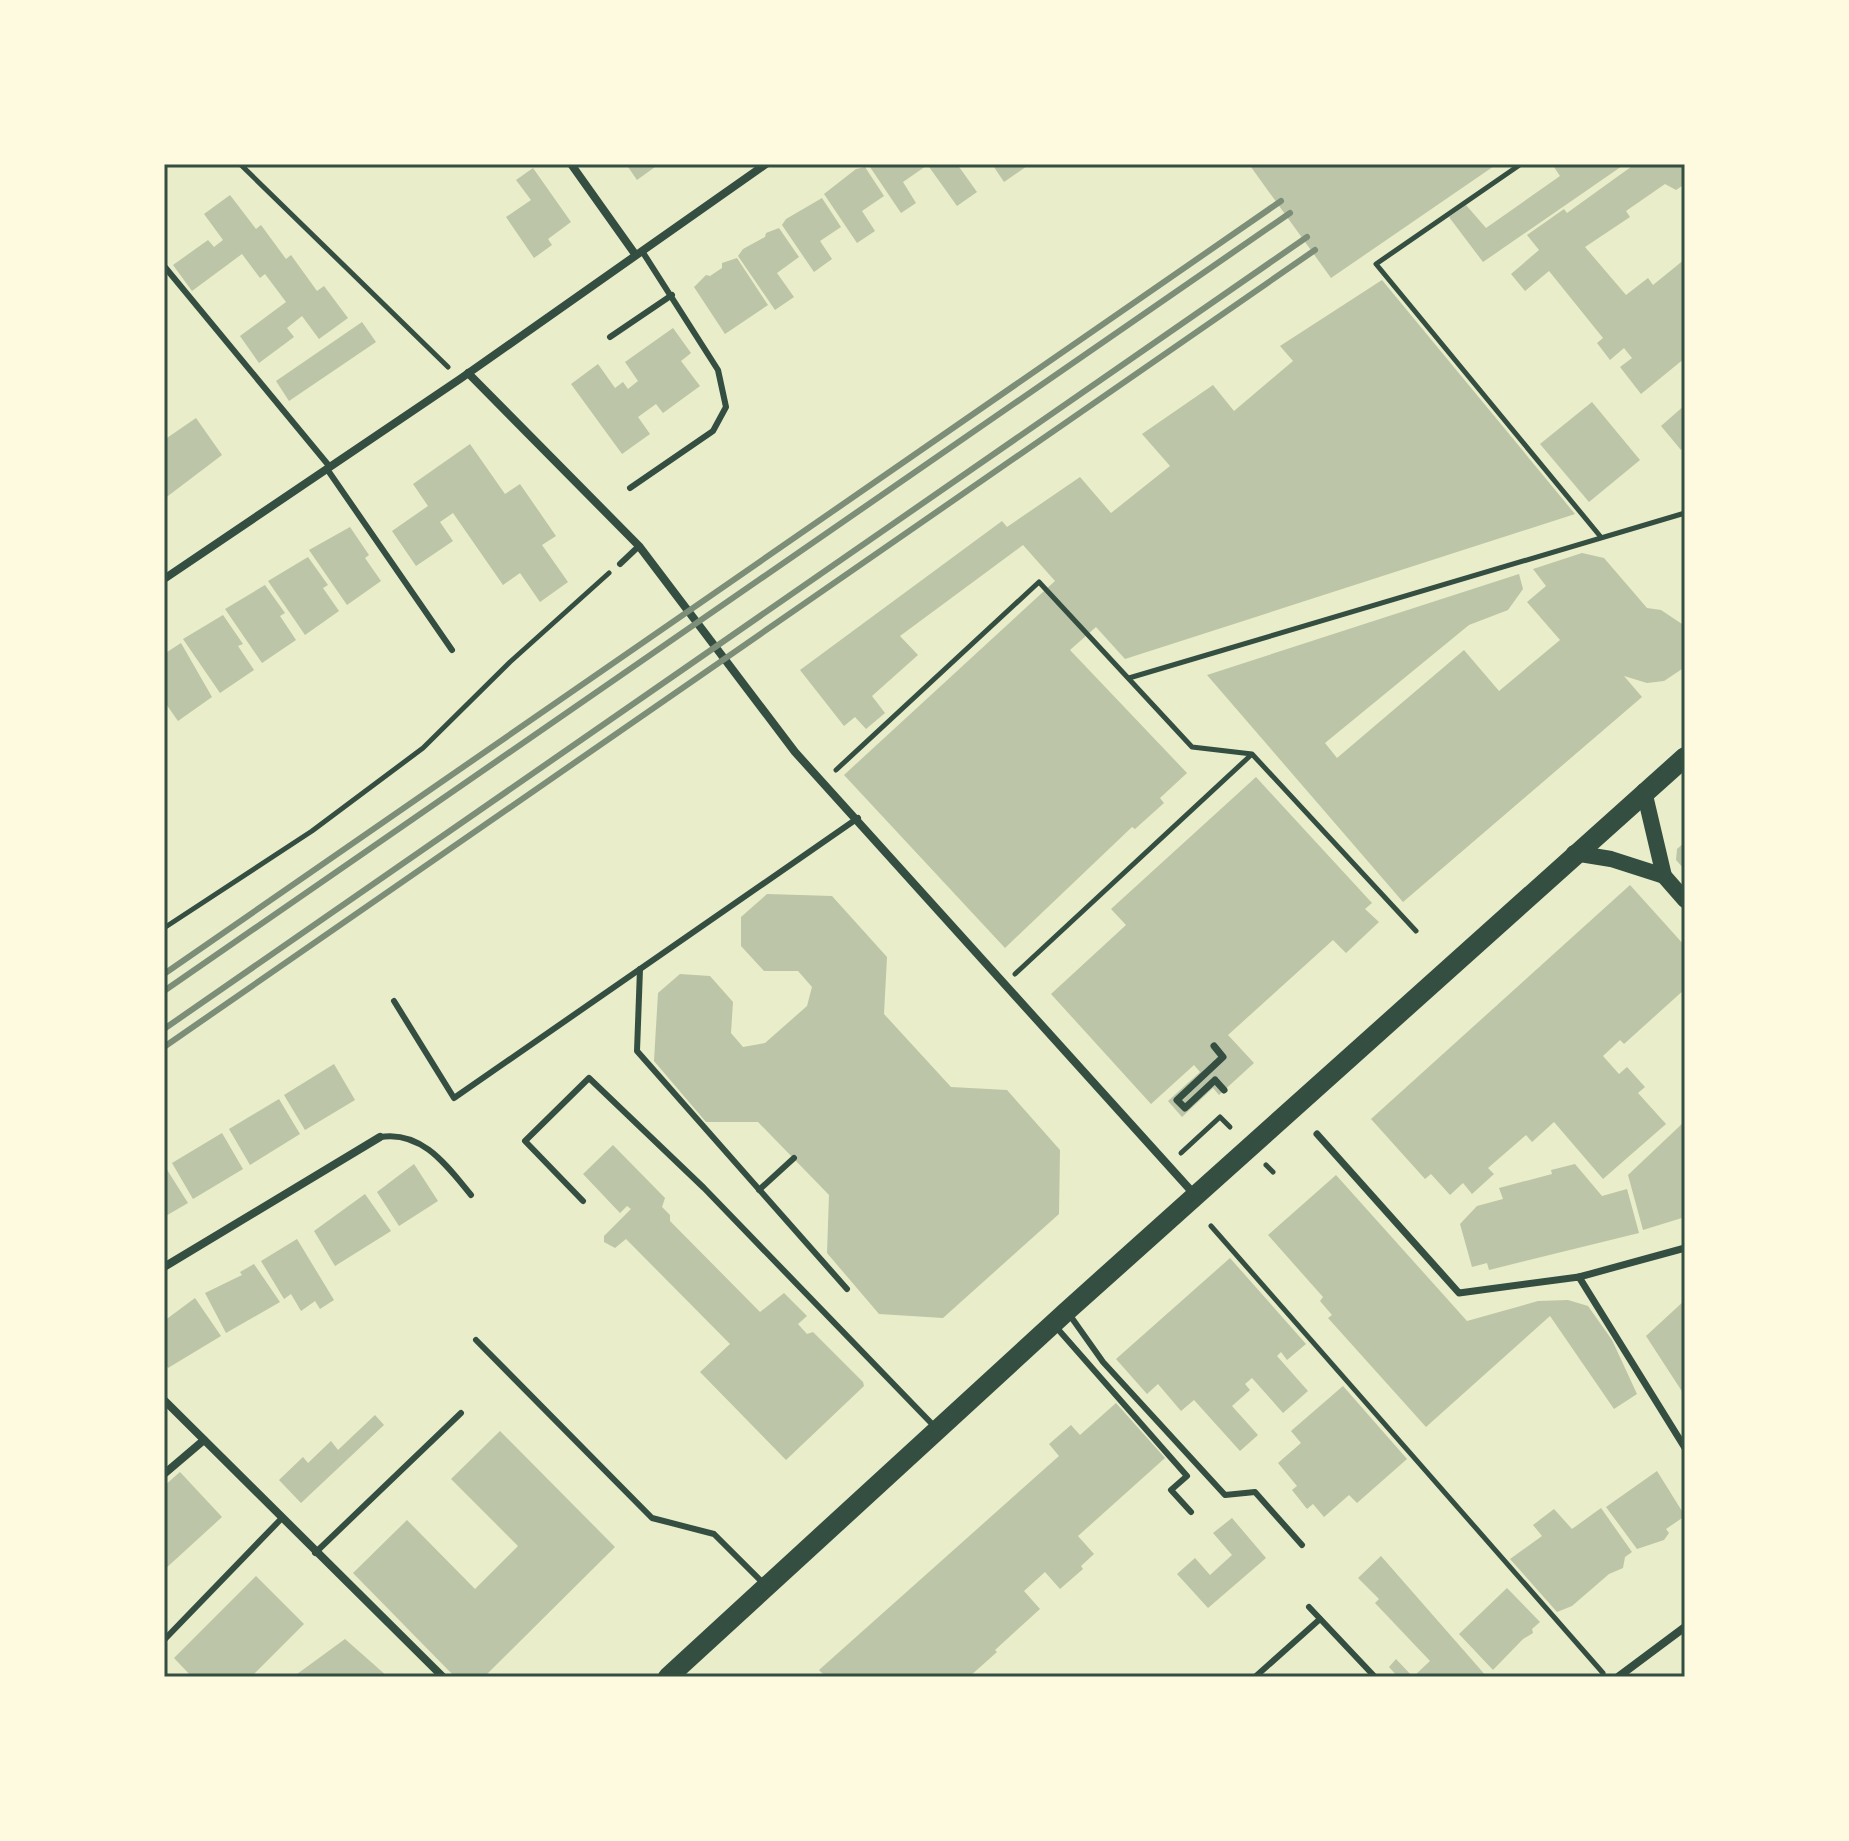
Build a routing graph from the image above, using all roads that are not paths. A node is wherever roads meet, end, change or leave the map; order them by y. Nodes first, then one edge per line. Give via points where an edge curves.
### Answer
1 (571, 164) edge
2 (766, 164) edge
3 (639, 253) junction
4 (164, 266) edge
5 (672, 295) junction
6 (610, 337) dead end
7 (464, 376) junction
8 (328, 468) junction
9 (630, 488) dead end
10 (639, 546) junction
11 (620, 564) road end
12 (164, 579) edge
13 (452, 650) dead end
14 (1685, 757) edge
15 (1644, 791) junction
16 (858, 818) junction
17 (1574, 853) junction
18 (1664, 876) junction
19 (1685, 900) edge
20 (640, 969) junction
21 (394, 1001) dead end
22 (1214, 1046) dead end
23 (1224, 1090) dead end
24 (1317, 1134) dead end
25 (380, 1137) joint
26 (794, 1158) dead end
27 (759, 1190) junction
28 (471, 1195) dead end
29 (1197, 1197) junction
30 (583, 1201) dead end
31 (1685, 1248) edge
32 (164, 1267) edge
33 (1579, 1277) junction
34 (847, 1289) dead end
35 (1060, 1317) junction
36 (476, 1340) dead end
37 (164, 1400) edge
38 (461, 1413) dead end
39 (938, 1429) junction
40 (204, 1440) junction
41 (1685, 1448) edge
42 (164, 1474) edge
43 (1191, 1512) dead end
44 (281, 1519) junction
45 (1302, 1545) dead end
46 (315, 1553) junction
47 (766, 1585) junction
48 (1309, 1607) dead end
49 (1320, 1619) junction
50 (1685, 1627) edge
51 (164, 1640) edge
52 (443, 1677) edge
53 (668, 1677) edge
54 (1255, 1677) edge
55 (1375, 1677) edge
56 (1618, 1677) edge

1 - 3 street
2 - 3 street
3 - 5 lane
3 - 7 street
4 - 8 lane
5 - 6 lane
5 - 9 lane via 718,370 726,407 713,431
7 - 8 street
7 - 10 street
8 - 12 street
8 - 13 lane
10 - 11 lane
10 - 16 street via 746,692
14 - 15 main road
15 - 17 main road
15 - 18 main road
16 - 20 lane
16 - 29 street
17 - 18 main road
17 - 29 main road
18 - 19 main road
20 - 21 lane via 454,1098
20 - 27 lane via 637,1051
22 - 23 street via 1223,1057 1177,1100 1185,1108 1215,1080
24 - 33 street via 1459,1293
25 - 28 lane via 416,1141 436,1154
25 - 32 street
26 - 27 lane
27 - 34 lane
29 - 35 main road
30 - 39 lane via 525,1141 589,1078
31 - 33 street
33 - 41 street
35 - 39 main road
35 - 43 lane via 1187,1476 1171,1490
35 - 45 lane via 1225,1495 1255,1492
36 - 47 lane via 652,1518 714,1534
37 - 40 street
38 - 46 lane
39 - 47 main road
40 - 42 street
40 - 44 street
44 - 46 street
44 - 51 lane
46 - 52 street
47 - 53 main road
48 - 49 lane
49 - 54 lane
49 - 55 lane
50 - 56 street

